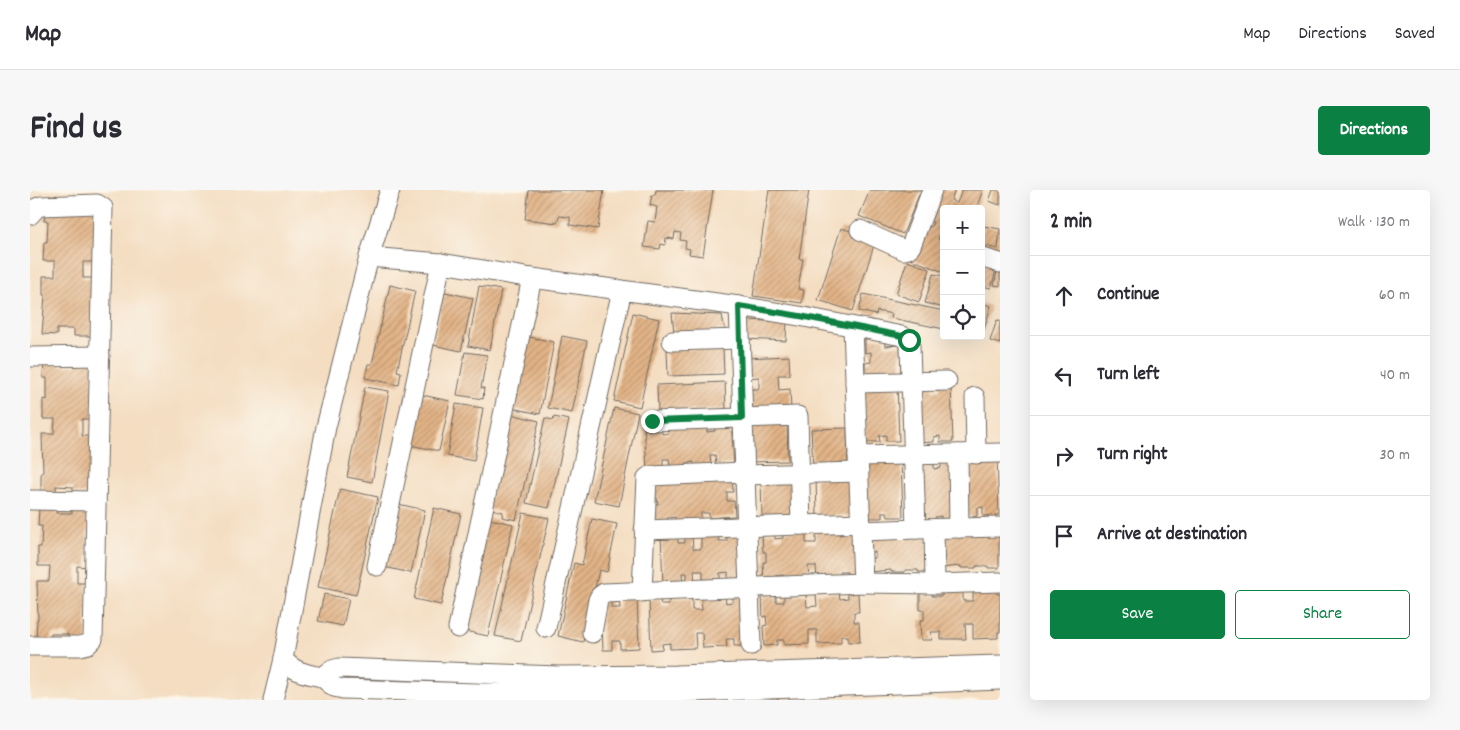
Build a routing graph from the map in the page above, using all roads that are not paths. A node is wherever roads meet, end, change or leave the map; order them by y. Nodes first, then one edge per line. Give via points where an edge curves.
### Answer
1 (390, 190) edge
2 (932, 190) edge
3 (30, 215) edge
4 (860, 230) dead end
5 (369, 257) junction
6 (441, 263) junction
7 (532, 278) junction
8 (622, 290) junction
9 (739, 306) junction
10 (853, 327) junction
11 (740, 339) junction
12 (672, 341) dead end
13 (100, 356) junction
14 (30, 357) edge
15 (947, 381) dead end
16 (911, 382) junction
17 (856, 383) junction
18 (975, 397) dead end
19 (742, 418) junction
20 (652, 421) dead end
21 (1000, 453) edge
22 (967, 454) junction
23 (914, 455) junction
24 (858, 464) junction
25 (745, 474) junction
26 (800, 474) junction
27 (30, 500) edge
28 (96, 501) junction
29 (802, 525) junction
30 (746, 526) junction
31 (861, 527) junction
32 (1000, 527) edge
33 (959, 528) junction
34 (925, 529) junction
35 (644, 530) junction
36 (377, 566) dead end
37 (1000, 582) edge
38 (863, 583) junction
39 (935, 584) junction
40 (749, 588) junction
41 (642, 592) junction
42 (458, 628) dead end
43 (546, 628) dead end
44 (592, 633) dead end
45 (751, 645) dead end
46 (30, 646) edge
47 (283, 660) junction
48 (1000, 665) edge
49 (860, 676) junction
50 (1000, 680) edge
51 (676, 689) edge
52 (273, 700) edge

1 - 5 street
2 - 4 street via 908,250
3 - 13 street via 45,205 98,204 103,208
5 - 6 street
5 - 47 street via 326,428
6 - 7 street
6 - 36 street
7 - 8 street
7 - 42 street
8 - 9 street
8 - 43 street
9 - 10 street
9 - 11 street
10 - 16 street via 909,340
10 - 17 street
11 - 12 street
11 - 19 street
13 - 14 street
13 - 28 street
15 - 16 street
16 - 17 street
16 - 23 street
17 - 24 street
18 - 22 street
19 - 20 street
19 - 25 street
19 - 26 street via 798,416
21 - 22 street
22 - 23 street
22 - 33 street
23 - 24 street
23 - 34 street
24 - 26 street
24 - 31 street
25 - 26 street
25 - 30 street
25 - 35 street via 650,476
26 - 29 street
27 - 28 street
28 - 46 street via 93,639 91,643 80,646
29 - 30 street
29 - 31 street
30 - 35 street
30 - 40 street
31 - 34 street
31 - 38 street
32 - 33 street
33 - 34 street
34 - 39 street
35 - 41 street
37 - 39 street
38 - 39 street
38 - 40 street
40 - 41 street
40 - 45 street
41 - 44 street via 600,596
47 - 51 street via 299,672 322,677 330,685 344,689 477,693
47 - 52 street
48 - 49 street
49 - 50 street
49 - 51 street

